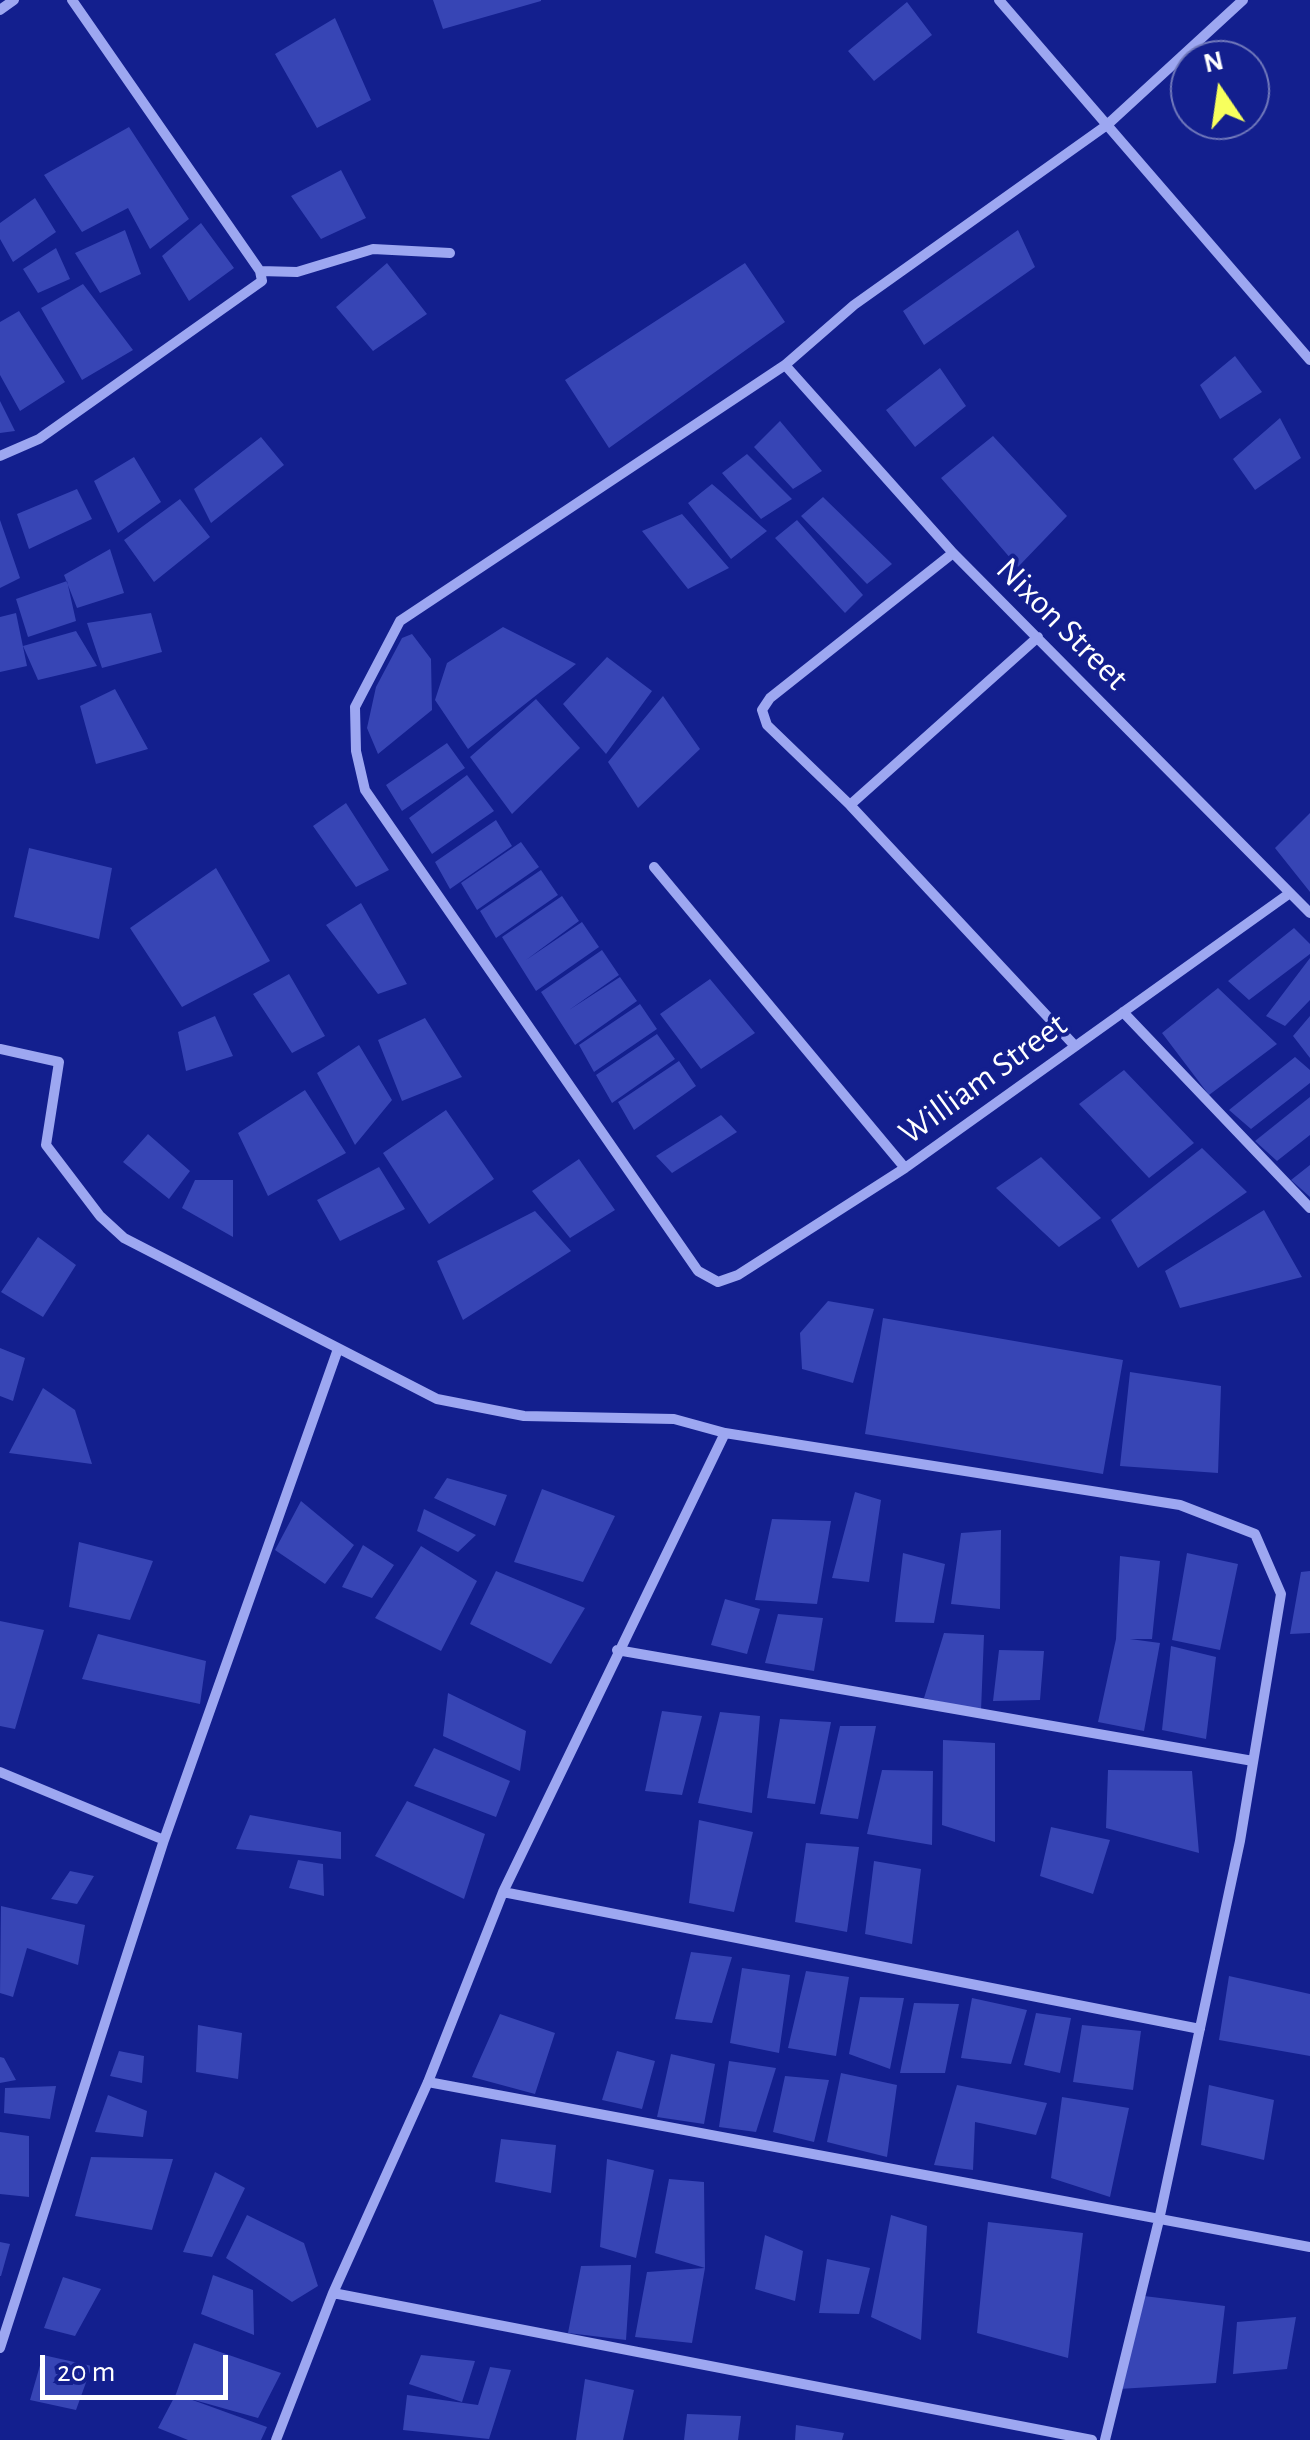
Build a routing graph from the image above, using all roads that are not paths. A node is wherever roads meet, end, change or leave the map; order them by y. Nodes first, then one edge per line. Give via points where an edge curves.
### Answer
1 (14, 0) edge
2 (72, 0) edge
3 (998, 0) edge
4 (1243, 0) edge
5 (0, 10) edge
6 (1107, 125) junction
7 (450, 253) dead end
8 (260, 271) junction
9 (1310, 360) edge
10 (785, 365) junction
11 (0, 456) edge
12 (953, 554) junction
13 (1038, 638) junction
14 (850, 805) junction
15 (654, 867) dead end
16 (1290, 892) junction
17 (1310, 912) edge
18 (1122, 1012) junction
19 (1075, 1046) junction
20 (0, 1049) edge
21 (905, 1168) junction
22 (1310, 1208) edge
23 (338, 1348) junction
24 (726, 1433) junction
25 (618, 1650) junction
26 (1253, 1761) junction
27 (0, 1772) edge
28 (164, 1840) junction
29 (502, 1892) junction
30 (1200, 2029) junction
31 (428, 2082) junction
32 (1159, 2220) junction
33 (1310, 2247) edge
34 (333, 2293) junction
35 (0, 2348) edge
36 (276, 2440) edge
37 (1092, 2440) edge
38 (1105, 2440) edge

1 - 5 street
2 - 8 street
3 - 6 street
4 - 6 street
6 - 9 street
6 - 10 street via 854,305
7 - 8 street via 373,249 297,272
8 - 11 street via 254,290 39,438
10 - 12 street, Nixon Street
10 - 21 street, William Street via 400,622 355,706 356,751 365,790 698,1270 718,1282 738,1275
12 - 13 street, Nixon Street
12 - 14 street via 762,710 767,725
13 - 14 street
13 - 16 street, Nixon Street
14 - 19 street
15 - 21 street
16 - 17 street, Nixon Street
16 - 18 street, William Street
18 - 19 street, William Street
18 - 22 street
19 - 21 street, William Street
20 - 23 street via 59,1062 46,1146 124,1238
23 - 24 street via 437,1400 478,1409 566,1419 674,1419
23 - 28 street
24 - 25 street
24 - 26 street via 1180,1504 1254,1534 1281,1594
25 - 26 street
25 - 29 street
26 - 30 street
27 - 28 street
28 - 35 street
29 - 30 street
29 - 31 street
30 - 32 street
31 - 32 street
31 - 34 street
32 - 33 street
32 - 38 street
34 - 36 street
34 - 37 street

